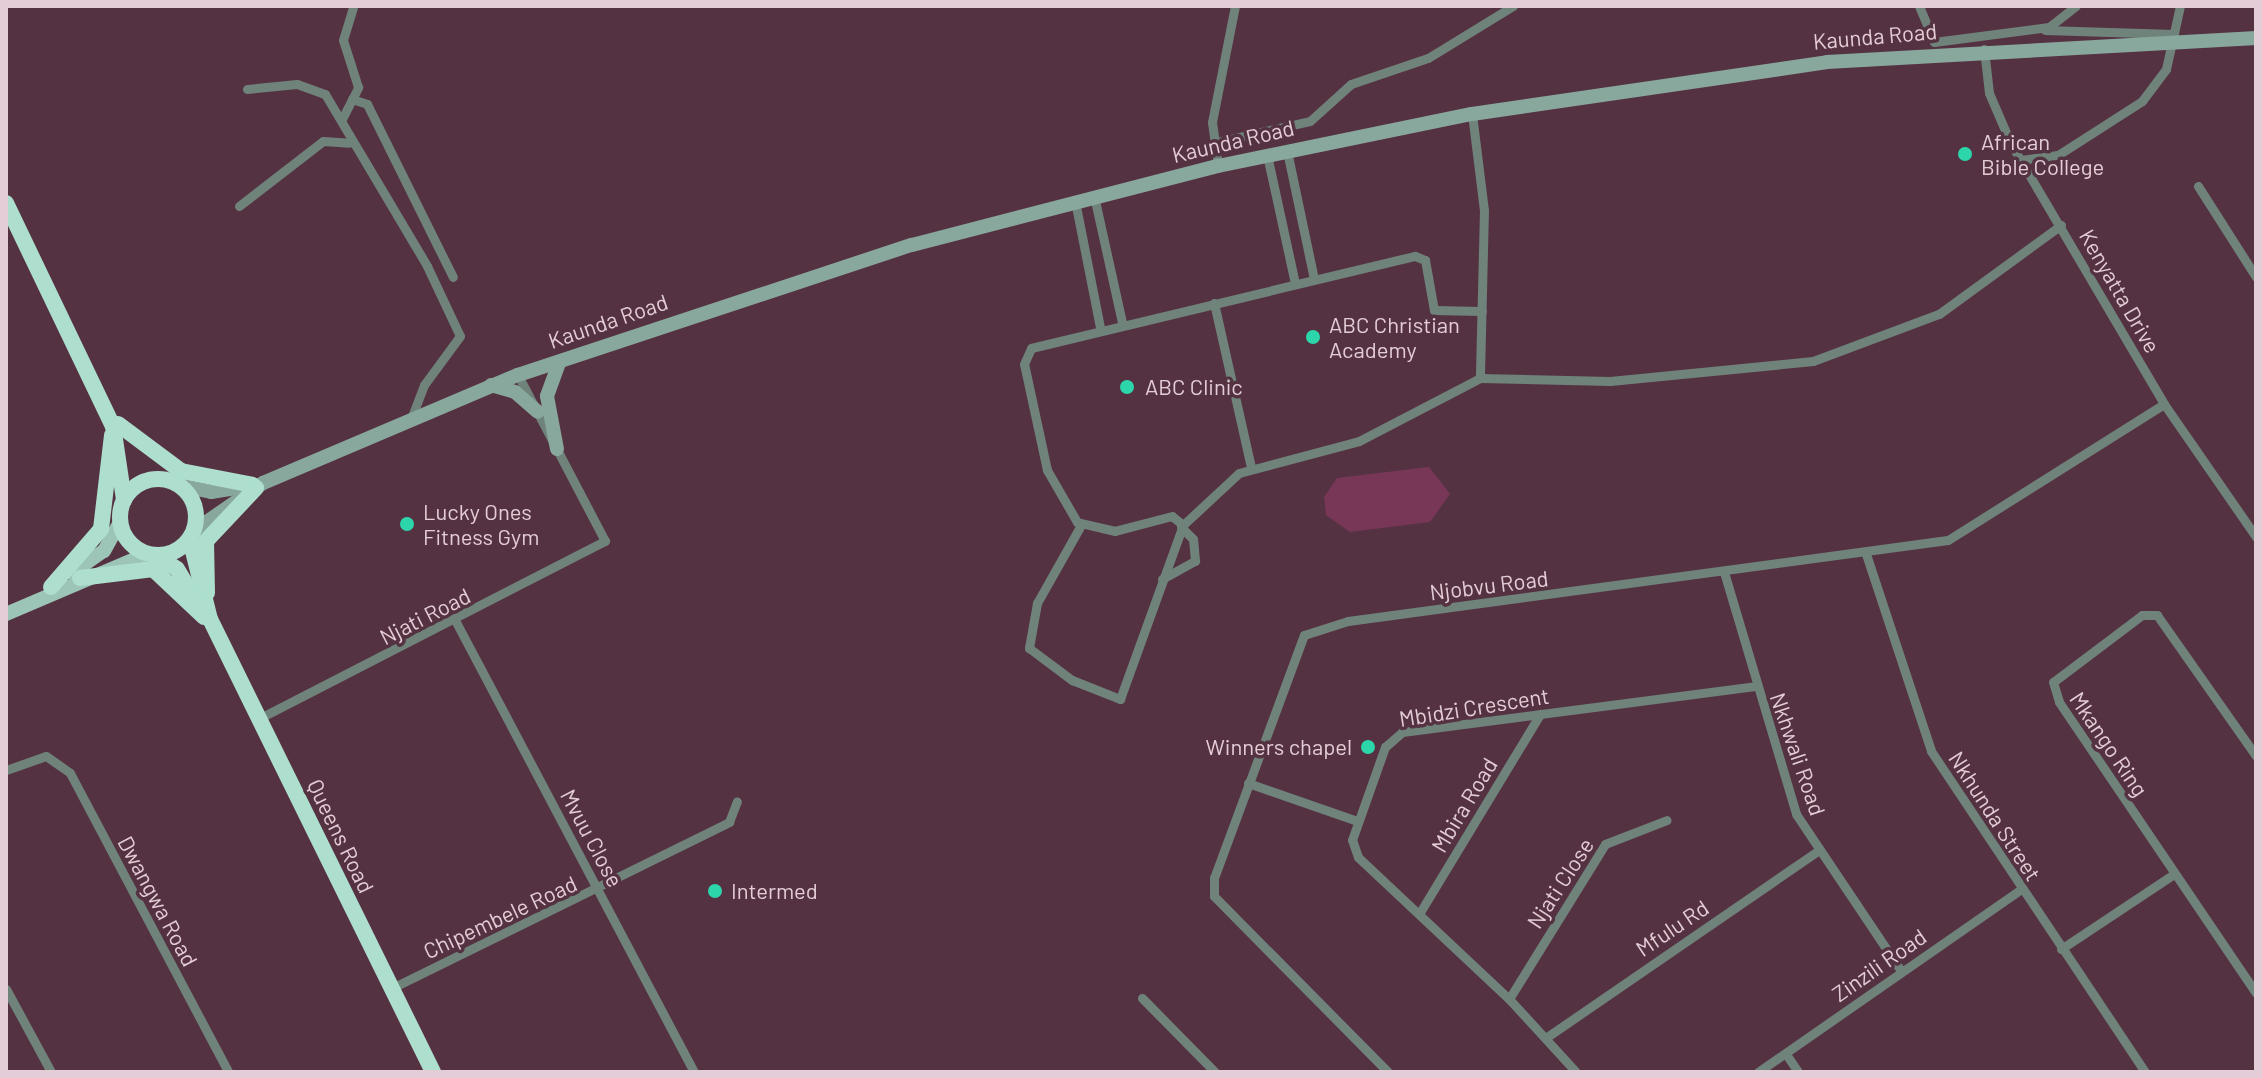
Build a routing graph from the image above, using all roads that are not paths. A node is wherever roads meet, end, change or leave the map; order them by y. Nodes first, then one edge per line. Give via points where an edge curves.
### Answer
1 (1235, 6) edge
2 (1513, 6) edge
3 (1919, 6) edge
4 (2076, 6) edge
5 (2180, 6) edge
6 (353, 8) dead end
7 (2042, 29) junction
8 (2174, 38) junction
9 (2256, 38) edge
10 (1984, 49) junction
11 (358, 87) junction
12 (247, 89) dead end
13 (352, 99) junction
14 (367, 104) junction
15 (1472, 114) junction
16 (342, 119) junction
17 (349, 143) junction
18 (1213, 143) junction
19 (1287, 151) junction
20 (1267, 155) junction
21 (2021, 160) junction
22 (1218, 166) junction
23 (2198, 186) dead end
24 (1094, 196) junction
25 (1075, 201) junction
26 (6, 203) edge
27 (239, 206) dead end
28 (2061, 225) junction
29 (453, 277) dead end
30 (2256, 277) edge
31 (1314, 279) junction
32 (1295, 283) junction
33 (1214, 303) junction
34 (1482, 311) junction
35 (1122, 322) junction
36 (1100, 327) junction
37 (559, 363) junction
38 (518, 375) junction
39 (1480, 378) junction
40 (490, 385) junction
41 (2164, 404) junction
42 (538, 412) junction
43 (412, 417) junction
44 (116, 425) junction
45 (557, 449) junction
46 (1251, 467) junction
47 (175, 483) junction
48 (258, 485) junction
49 (124, 500) junction
50 (120, 522) junction
51 (1081, 525) junction
52 (1182, 526) junction
53 (192, 535) junction
54 (2256, 537) edge
55 (1866, 554) junction
56 (151, 555) junction
57 (1724, 572) junction
58 (80, 578) junction
59 (1162, 579) junction
60 (47, 590) junction
61 (6, 614) edge
62 (208, 616) junction
63 (456, 622) junction
64 (1755, 686) junction
65 (1540, 714) junction
66 (260, 718) junction
67 (2256, 756) edge
68 (6, 770) edge
69 (1248, 783) junction
70 (737, 801) dead end
71 (1667, 820) dead end
72 (1357, 821) junction
73 (1819, 850) junction
74 (2174, 874) junction
75 (2021, 889) junction
76 (600, 891) junction
77 (1419, 914) junction
78 (2061, 949) junction
79 (1901, 971) junction
80 (392, 988) junction
81 (6, 989) edge
82 (2256, 993) edge
83 (1142, 998) dead end
84 (1509, 999) junction
85 (1547, 1037) junction
86 (1786, 1054) junction
87 (51, 1072) edge
88 (228, 1072) edge
89 (433, 1072) edge
90 (694, 1072) edge
91 (1215, 1072) edge
92 (1388, 1072) edge
93 (1576, 1072) edge
94 (1758, 1072) edge
95 (1798, 1072) edge
96 (2145, 1072) edge

1 - 18 street
2 - 18 street via 1428,58 1351,84 1310,121
3 - 7 street via 1934,42
4 - 7 street
5 - 8 street
6 - 11 street via 344,57
7 - 8 street
8 - 9 main road, Kaunda Road
8 - 10 main road, Kaunda Road
8 - 21 street via 2161,79 2142,101 2058,155
10 - 15 main road, Kaunda Road via 1780,68
10 - 21 street, Kenyatta Drive via 1993,104
11 - 13 street
11 - 14 street
12 - 16 street via 311,88
13 - 14 street
13 - 16 street
14 - 29 street
15 - 19 main road, Kaunda Road
15 - 34 street via 1484,210
16 - 17 street
17 - 27 street via 323,141
17 - 43 street via 424,260 460,336 424,385
18 - 22 street
19 - 20 main road, Kaunda Road
19 - 31 street
20 - 22 main road, Kaunda Road
20 - 32 street
21 - 28 street, Kenyatta Drive
22 - 24 main road, Kaunda Road
23 - 30 street
24 - 25 main road, Kaunda Road
24 - 35 street
25 - 36 street
25 - 37 main road, Kaunda Road via 762,290
26 - 44 highway
28 - 39 street via 1939,314 1813,361 1610,381
28 - 41 street, Kenyatta Drive
31 - 32 street
31 - 34 street via 1418,256 1434,310
32 - 33 street
33 - 35 street
33 - 46 street
34 - 39 street
35 - 36 street
36 - 51 street via 1042,342 1024,359 1050,480
37 - 38 main road, Kaunda Road
37 - 45 main road via 547,396
38 - 40 main road, Kaunda Road
38 - 42 street
39 - 46 street via 1359,441
40 - 42 main road via 515,392
40 - 43 main road, Kaunda Road
41 - 54 street, Kenyatta Drive
41 - 55 street, Njobvu Road via 1973,529
42 - 45 street
43 - 48 main road, Kaunda Road
44 - 47 highway via 137,455
44 - 48 highway via 181,471
44 - 49 highway
44 - 60 highway via 101,529
45 - 63 street, Njati Road via 605,541
46 - 52 street via 1215,488
47 - 48 main road, Kaunda Road via 211,492
47 - 49 highway via 143,482
47 - 53 highway via 195,506
48 - 53 main road, Kaunda Road
48 - 62 highway via 206,541
49 - 50 highway
50 - 56 highway via 129,542
50 - 60 main road via 104,551
51 - 52 street via 1115,531 1168,516
51 - 59 street via 1037,603 1028,643 1037,659 1120,699
52 - 59 street
52 - 59 street via 1193,539 1195,561
53 - 56 highway
53 - 62 highway
55 - 57 street, Njobvu Road
55 - 75 street, Nkhunda Street via 1925,738
56 - 58 main road
56 - 62 highway via 177,569
57 - 64 street, Nkhwali Road
57 - 69 street, Njobvu Road via 1313,628 1294,650
58 - 60 main road
58 - 62 highway via 153,569
60 - 61 main road
62 - 66 highway, Queens Road
63 - 66 street, Njati Road
63 - 76 street, Mvuu Close
64 - 65 street, Mbidzi Crescent
64 - 73 street, Nkhwali Road via 1796,814
65 - 72 street, Mbidzi Crescent via 1397,734 1385,747
65 - 77 street, Mbira Road
66 - 80 highway, Queens Road
67 - 74 street, Mkango Ring via 2157,615 2142,615 2055,678 2054,695
68 - 88 street, Dwangwa Road via 46,756 70,773
69 - 72 street
69 - 92 street, Njobvu Road via 1214,878 1214,896
70 - 76 street, Chipembele Road via 729,822
71 - 84 street, Njati Close via 1605,844
72 - 77 street, Mbidzi Crescent via 1358,857
73 - 79 street, Nkhwali Road
73 - 85 street, Mfulu Rd
74 - 78 street
74 - 82 street, Mkango Ring
75 - 78 street, Nkhunda Street
75 - 79 street, Zinzili Road
76 - 80 street, Chipembele Road
76 - 90 street, Mvuu Close
77 - 84 street, Mbidzi Crescent
78 - 96 street, Nkhunda Street
79 - 86 street, Zinzili Road
80 - 89 highway, Queens Road
81 - 87 street
83 - 91 street
84 - 85 street, Mbidzi Crescent
85 - 93 street, Mbidzi Crescent
86 - 94 street, Zinzili Road
86 - 95 street

